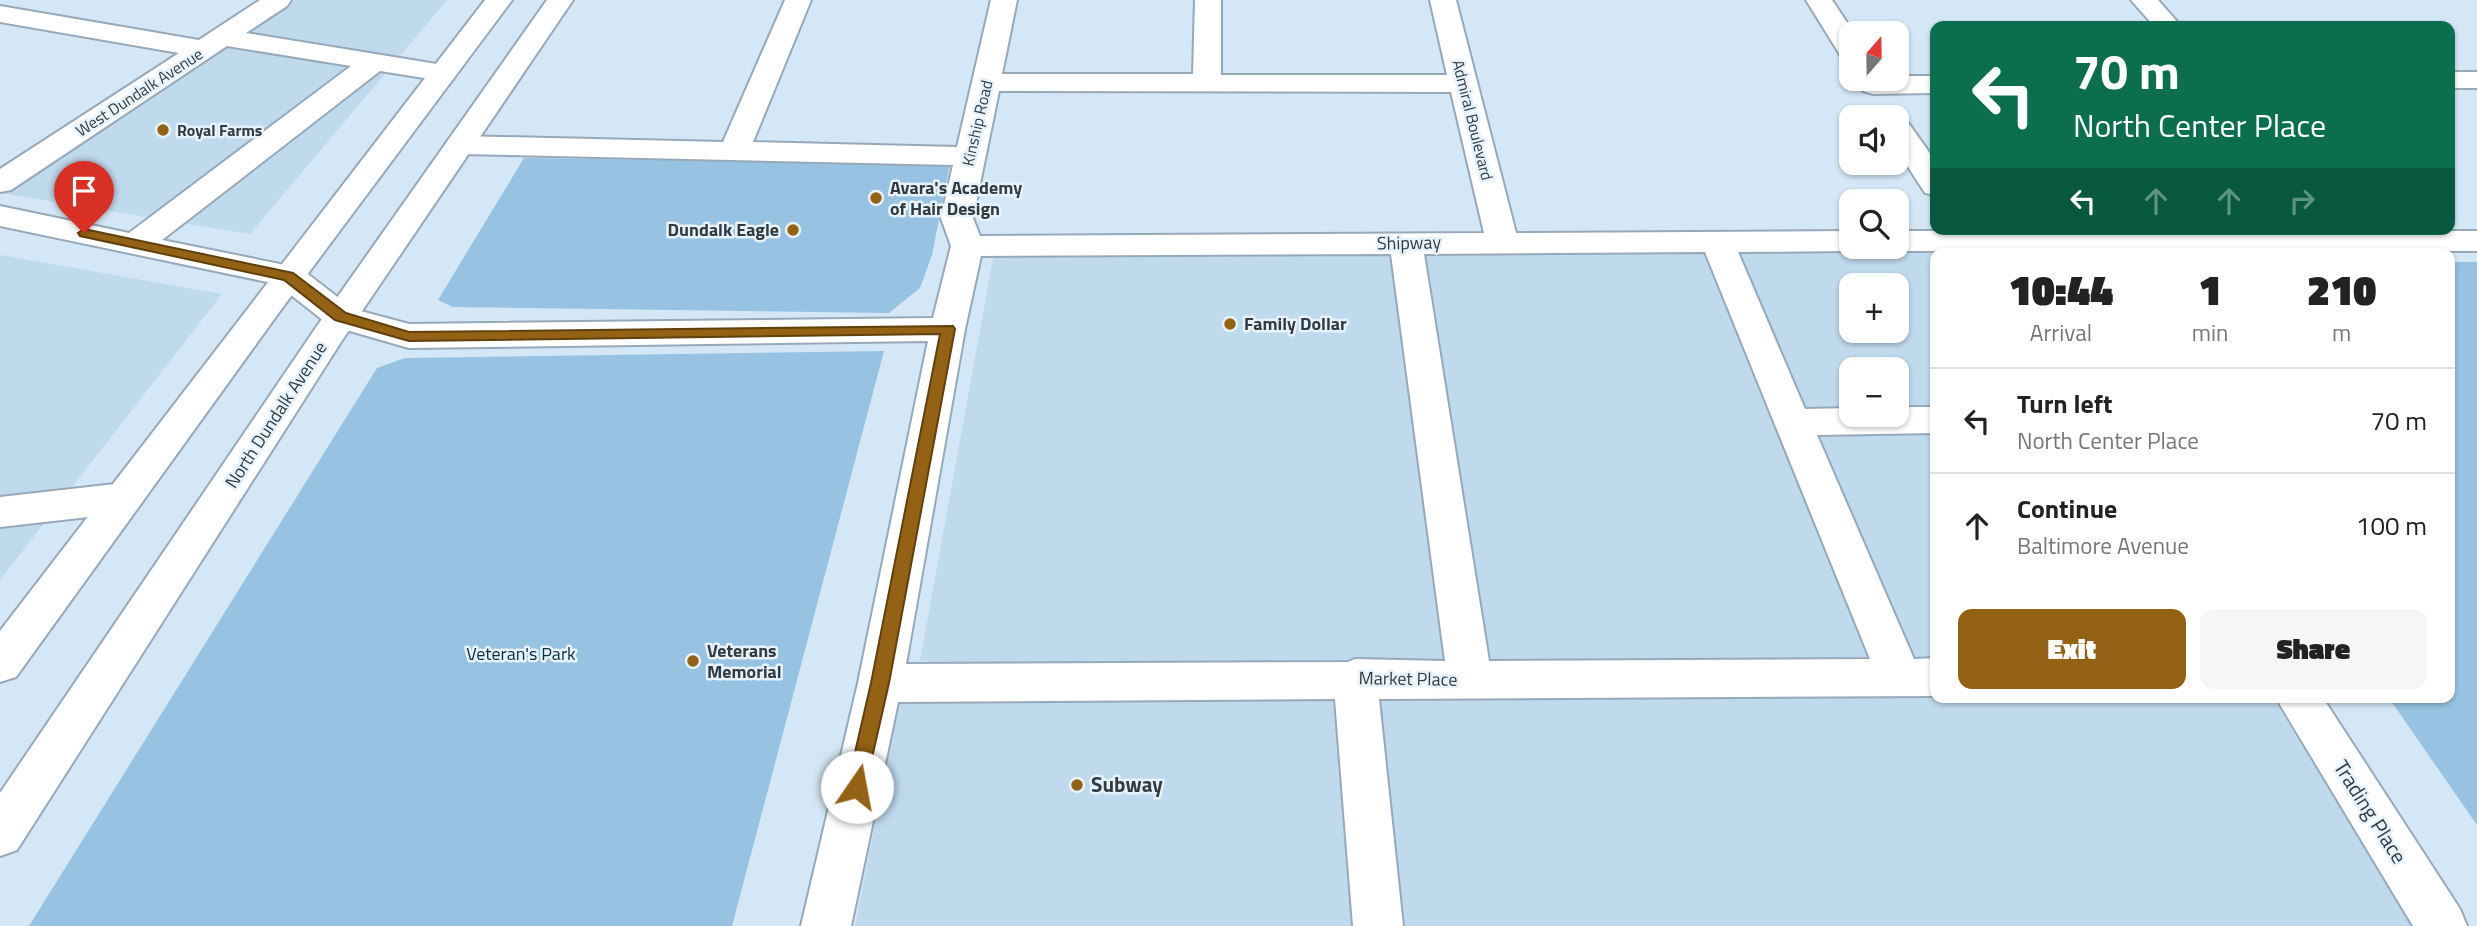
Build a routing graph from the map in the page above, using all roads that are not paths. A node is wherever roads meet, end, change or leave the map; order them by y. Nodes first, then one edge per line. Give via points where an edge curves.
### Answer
1 (278, 0) edge
2 (499, 0) edge
3 (559, 0) edge
4 (798, 0) edge
5 (1004, 0) edge
6 (1208, 0) edge
7 (1443, 0) edge
8 (1819, 0) edge
9 (2144, 0) edge
10 (0, 14) edge
11 (2163, 21) edge
12 (1839, 32) edge
13 (213, 43) junction
14 (375, 62) junction
15 (443, 73) junction
16 (2455, 80) edge
17 (2477, 80) edge
18 (987, 82) junction
19 (1207, 83) junction
20 (1909, 83) edge
21 (1465, 84) junction
22 (1930, 84) edge
23 (460, 145) junction
24 (1909, 145) edge
25 (734, 152) junction
26 (968, 156) junction
27 (1930, 177) edge
28 (0, 183) edge
29 (2, 218) edge
30 (1968, 235) edge
31 (2361, 235) edge
32 (1909, 239) edge
33 (1502, 241) junction
34 (1839, 241) edge
35 (2477, 241) edge
36 (1717, 242) junction
37 (137, 243) junction
38 (1406, 243) junction
39 (967, 246) junction
40 (2013, 247) edge
41 (288, 276) junction
42 (341, 317) junction
43 (948, 329) junction
44 (1930, 420) edge
45 (1793, 422) junction
46 (124, 498) junction
47 (0, 512) edge
48 (0, 664) edge
49 (1918, 677) edge
50 (1355, 678) junction
51 (1470, 680) junction
52 (880, 683) junction
53 (2301, 703) edge
54 (0, 834) edge
55 (826, 926) edge
56 (1378, 926) edge
57 (2442, 926) edge

1 - 13 street, West Dundalk Avenue
2 - 15 street
3 - 23 street, North Dundalk Avenue
4 - 25 street
5 - 18 street, Kinship Road
6 - 19 street
7 - 21 street, Admiral Boulevard
8 - 12 street
9 - 11 street
10 - 13 street
13 - 14 street
13 - 28 street, West Dundalk Avenue
14 - 15 street
14 - 37 street
15 - 41 street
16 - 17 street
18 - 19 street
18 - 26 street, Kinship Road
19 - 21 street
20 - 22 street
21 - 33 street, Admiral Boulevard
23 - 25 street
23 - 42 street, North Dundalk Avenue
24 - 27 street
25 - 26 street
26 - 39 street, Kinship Road via 957,218
29 - 37 street
30 - 32 street
30 - 40 street
31 - 35 street
31 - 40 street
33 - 36 street, Shipway
33 - 38 street, Shipway
34 - 36 street, Shipway
36 - 45 street
37 - 41 street
38 - 39 street, Shipway
38 - 51 street
39 - 43 street
41 - 42 street
41 - 46 street
42 - 43 street via 409,336
42 - 54 street, North Dundalk Avenue
43 - 52 street
44 - 45 street
45 - 49 street
46 - 47 street
46 - 48 street
49 - 51 street, Market Place
50 - 51 street, Market Place
50 - 52 street, Market Place
50 - 56 street
52 - 55 street
53 - 57 street, Trading Place

